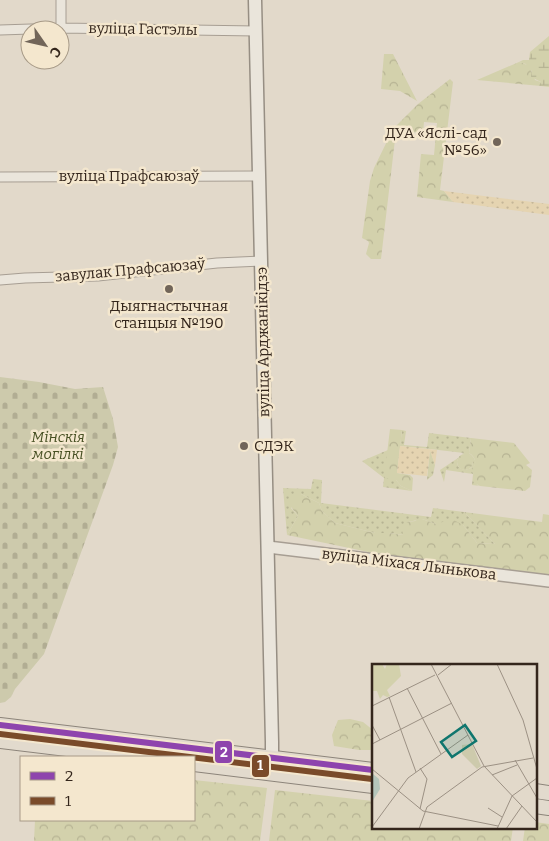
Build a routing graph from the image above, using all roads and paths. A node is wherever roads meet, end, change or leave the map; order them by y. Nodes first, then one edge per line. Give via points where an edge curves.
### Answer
1 (61, 0) edge
2 (255, 0) edge
3 (61, 20) edge
4 (70, 28) edge
5 (20, 29) edge
6 (0, 30) edge
7 (256, 31) junction
8 (259, 176) junction
9 (0, 177) edge
10 (261, 261) junction
11 (0, 280) edge
12 (268, 547) junction
13 (549, 581) edge
14 (0, 724) edge
15 (0, 741) edge
16 (125, 756) edge
17 (272, 758) junction
18 (195, 764) edge
19 (372, 770) edge
20 (272, 773) junction
21 (372, 786) edge
22 (536, 791) edge
23 (549, 793) edge
24 (536, 806) edge
25 (549, 808) edge

1 - 3 street
2 - 7 main road, вуліца Арджанікідзэ
4 - 7 street, вуліца Гастэлы
5 - 6 street, вуліца Гастэлы
7 - 8 main road, вуліца Арджанікідзэ
8 - 9 street, вуліца Прафсаюзаў
8 - 10 main road, вуліца Арджанікідзэ
10 - 11 street, завулак Прафсаюзаў via 98,276
10 - 12 main road, вуліца Арджанікідзэ
12 - 13 street, вуліца Міхася Лынькова
12 - 17 main road, вуліца Арджанікідзэ
14 - 17 main road
15 - 16 main road
17 - 19 main road
17 - 20 main road, вуліца Арджанікідзэ
18 - 20 main road
20 - 21 main road
22 - 23 main road
24 - 25 main road

